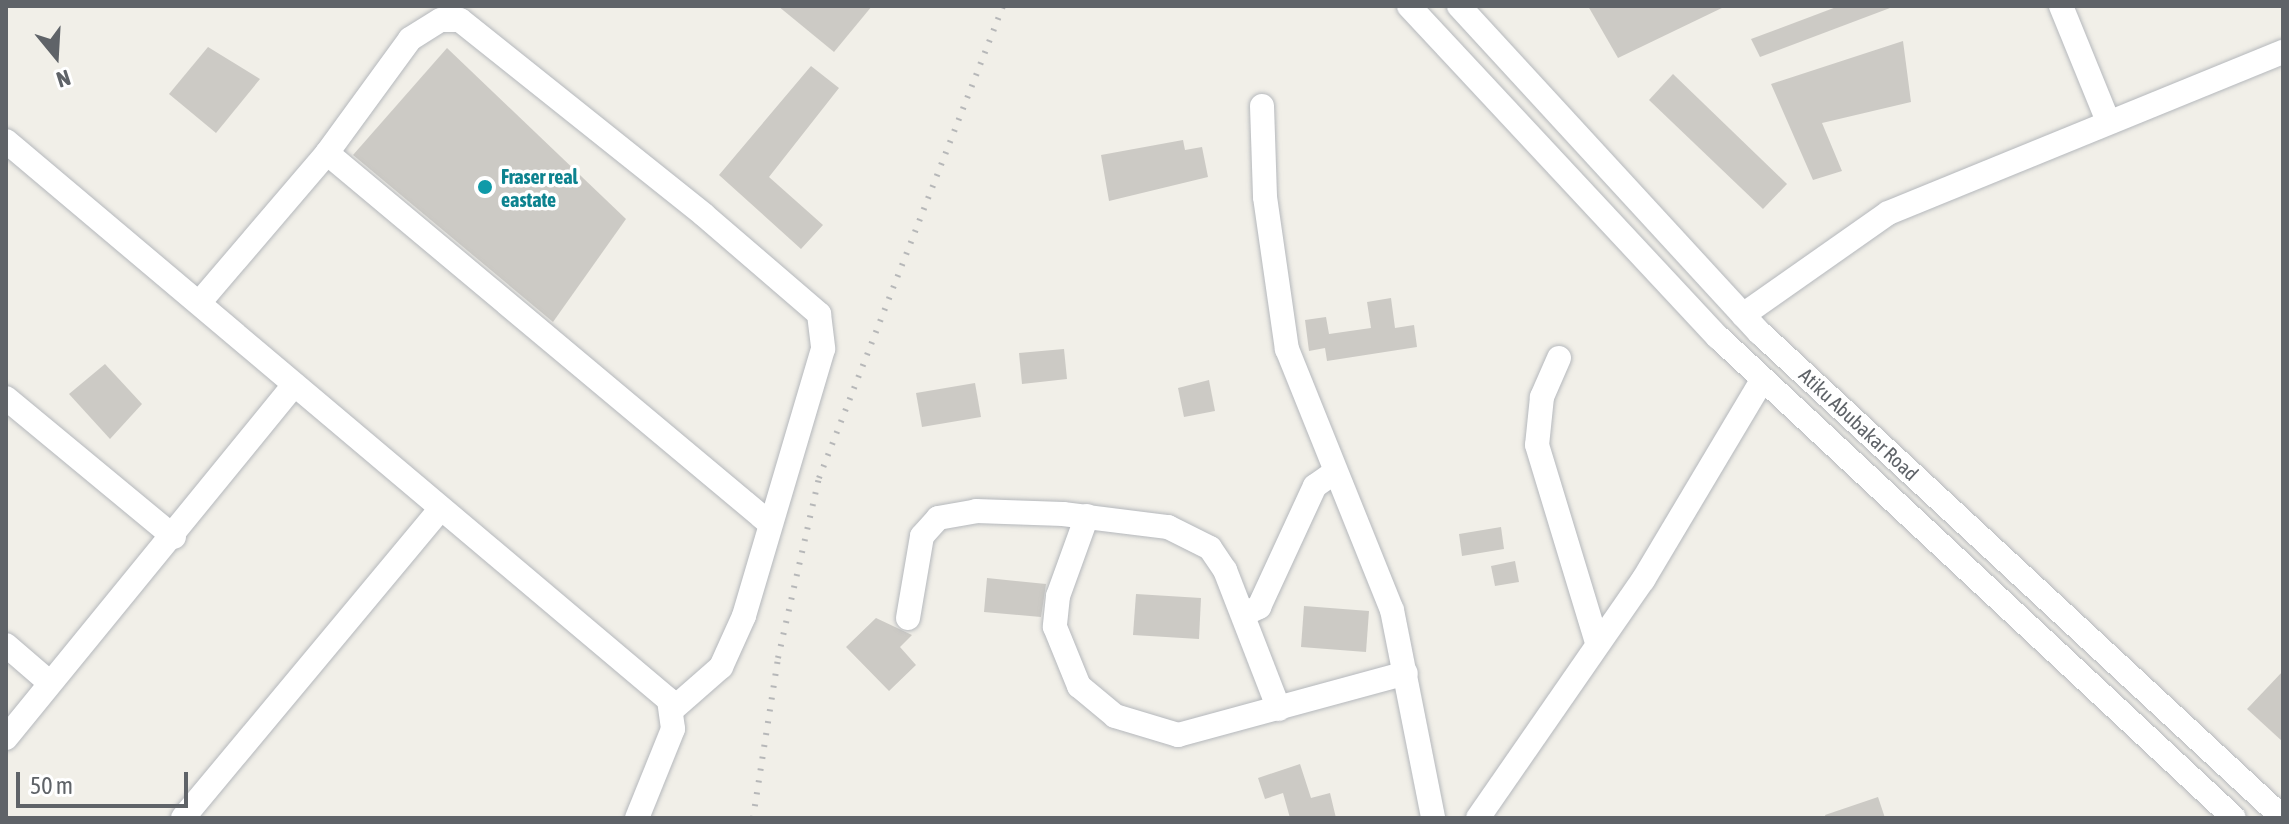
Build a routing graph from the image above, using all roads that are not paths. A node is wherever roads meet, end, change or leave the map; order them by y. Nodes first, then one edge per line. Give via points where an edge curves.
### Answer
1 (1409, 6) edge
2 (1459, 6) edge
3 (2061, 6) edge
4 (2283, 52) edge
5 (1262, 106) dead end
6 (2108, 121) junction
7 (6, 141) edge
8 (327, 153) junction
9 (199, 303) junction
10 (1743, 315) junction
11 (1559, 358) dead end
12 (1762, 380) junction
13 (294, 385) junction
14 (6, 398) edge
15 (1335, 472) junction
16 (439, 511) junction
17 (1087, 516) junction
18 (768, 522) junction
19 (174, 537) junction
20 (1244, 614) junction
21 (908, 618) dead end
22 (1596, 639) junction
23 (6, 645) edge
24 (1406, 673) junction
25 (50, 683) junction
26 (673, 709) junction
27 (1279, 709) junction
28 (6, 738) edge
29 (183, 818) edge
30 (637, 818) edge
31 (1433, 818) edge
32 (1478, 818) edge
33 (2234, 818) edge
34 (2283, 818) edge

1 - 12 street
2 - 10 street, Atiku Abubakar Road
3 - 6 street
4 - 6 street
5 - 15 street via 1265,197 1287,349
6 - 10 street via 1888,213
7 - 9 street
8 - 9 street
8 - 18 street
8 - 18 street via 410,39 434,22 460,20 704,215 824,324 819,363
9 - 13 street
10 - 34 street, Atiku Abubakar Road
11 - 22 street via 1542,397 1537,445 1543,483
12 - 22 street via 1643,580
12 - 33 street
13 - 16 street
13 - 19 street
14 - 19 street
15 - 20 street via 1315,486 1259,607
15 - 24 street via 1370,547
16 - 26 street
16 - 29 street
17 - 20 street via 1195,538 1225,570
17 - 21 street via 976,511 938,518 922,536
17 - 27 street via 1058,596 1055,627 1079,686 1147,732 1216,729
18 - 26 street via 744,616 721,667
19 - 25 street
20 - 27 street
22 - 32 street
23 - 25 street
24 - 27 street
24 - 31 street
25 - 28 street
26 - 30 street via 673,729

